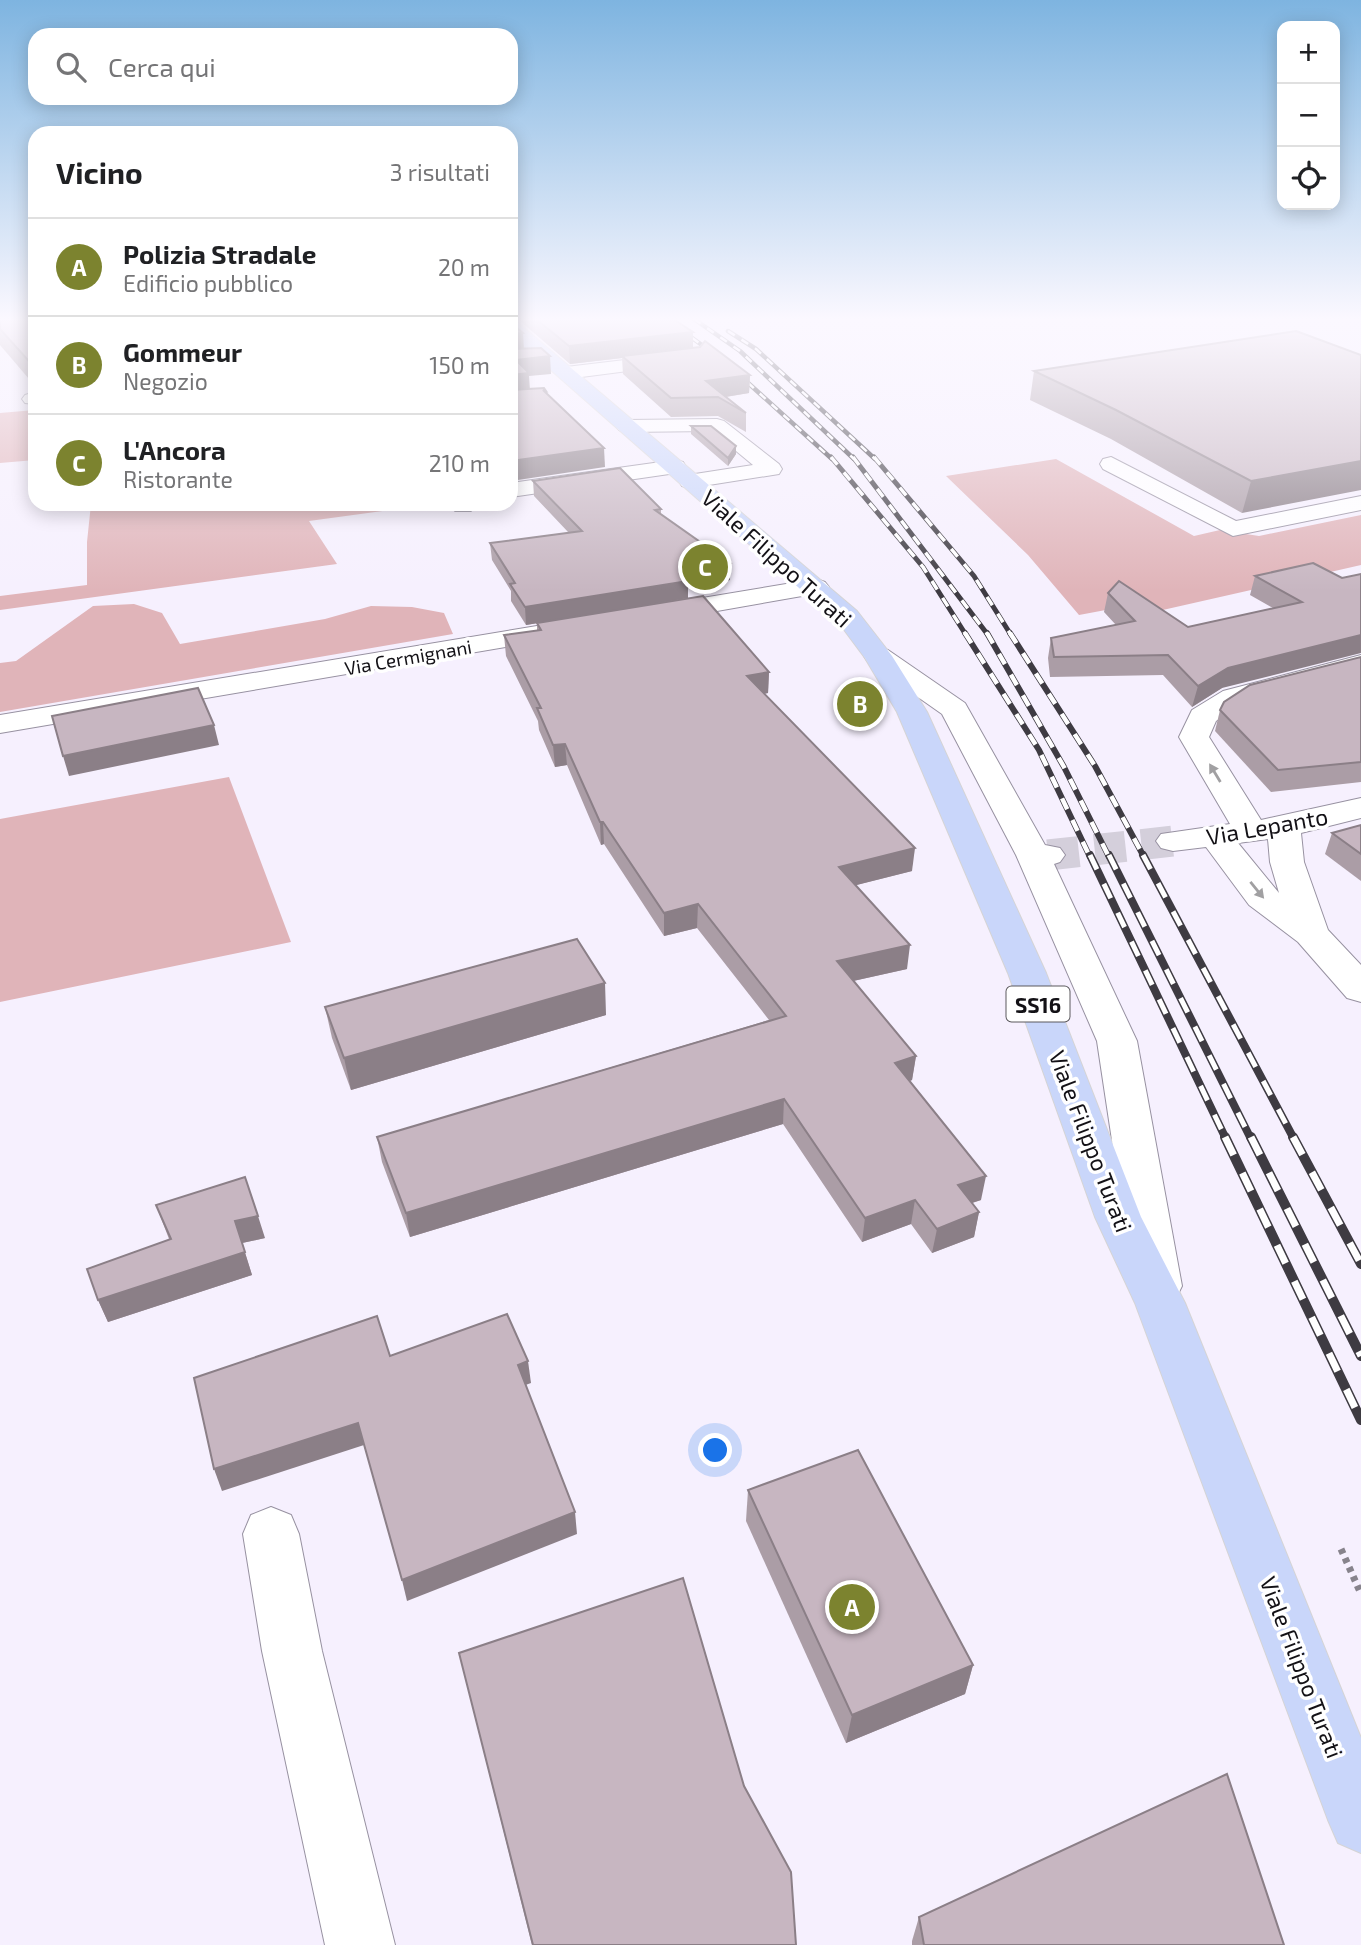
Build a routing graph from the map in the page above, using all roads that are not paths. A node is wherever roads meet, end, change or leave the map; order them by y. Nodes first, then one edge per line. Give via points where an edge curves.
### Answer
1 (606, 410) edge
2 (626, 426) junction
3 (1111, 464) dead end
4 (683, 474) junction
5 (518, 489) edge
6 (1361, 503) edge
7 (816, 587) junction
8 (637, 617) edge
9 (584, 626) edge
10 (878, 656) junction
11 (1361, 664) edge
12 (0, 724) edge
13 (1361, 808) edge
14 (1268, 829) junction
15 (1215, 836) junction
16 (1173, 841) tunnel mouth
17 (1311, 934) junction
18 (1361, 989) edge
19 (1160, 1303) junction
20 (271, 1534) dead end
21 (1361, 1820) edge
22 (360, 1945) edge

1 - 2 main road, Viale Filippo Turati / SS16
2 - 4 main road, Viale Filippo Turati / SS16
2 - 4 street via 717,425 771,469
3 - 6 street via 1233,529
4 - 5 street
4 - 7 main road, Viale Filippo Turati / SS16
7 - 8 street
7 - 10 main road, Viale Filippo Turati / SS16 via 848,617
9 - 12 street, Via Cermignani
10 - 19 main road, Viale Filippo Turati / SS16 via 912,712 1027,973 1118,1217
10 - 19 street via 954,709 1040,855 1117,1041
14 -> 11 street via 1194,737 1203,716 1233,697
13 - 14 street, Via Lepanto
14 - 15 street, Via Lepanto
14 - 17 street via 1287,862
15 - 16 street, Via Lepanto
15 -> 17 street via 1262,897
17 - 18 street
19 - 21 main road, Viale Filippo Turati / SS16
20 - 22 street via 292,1651

